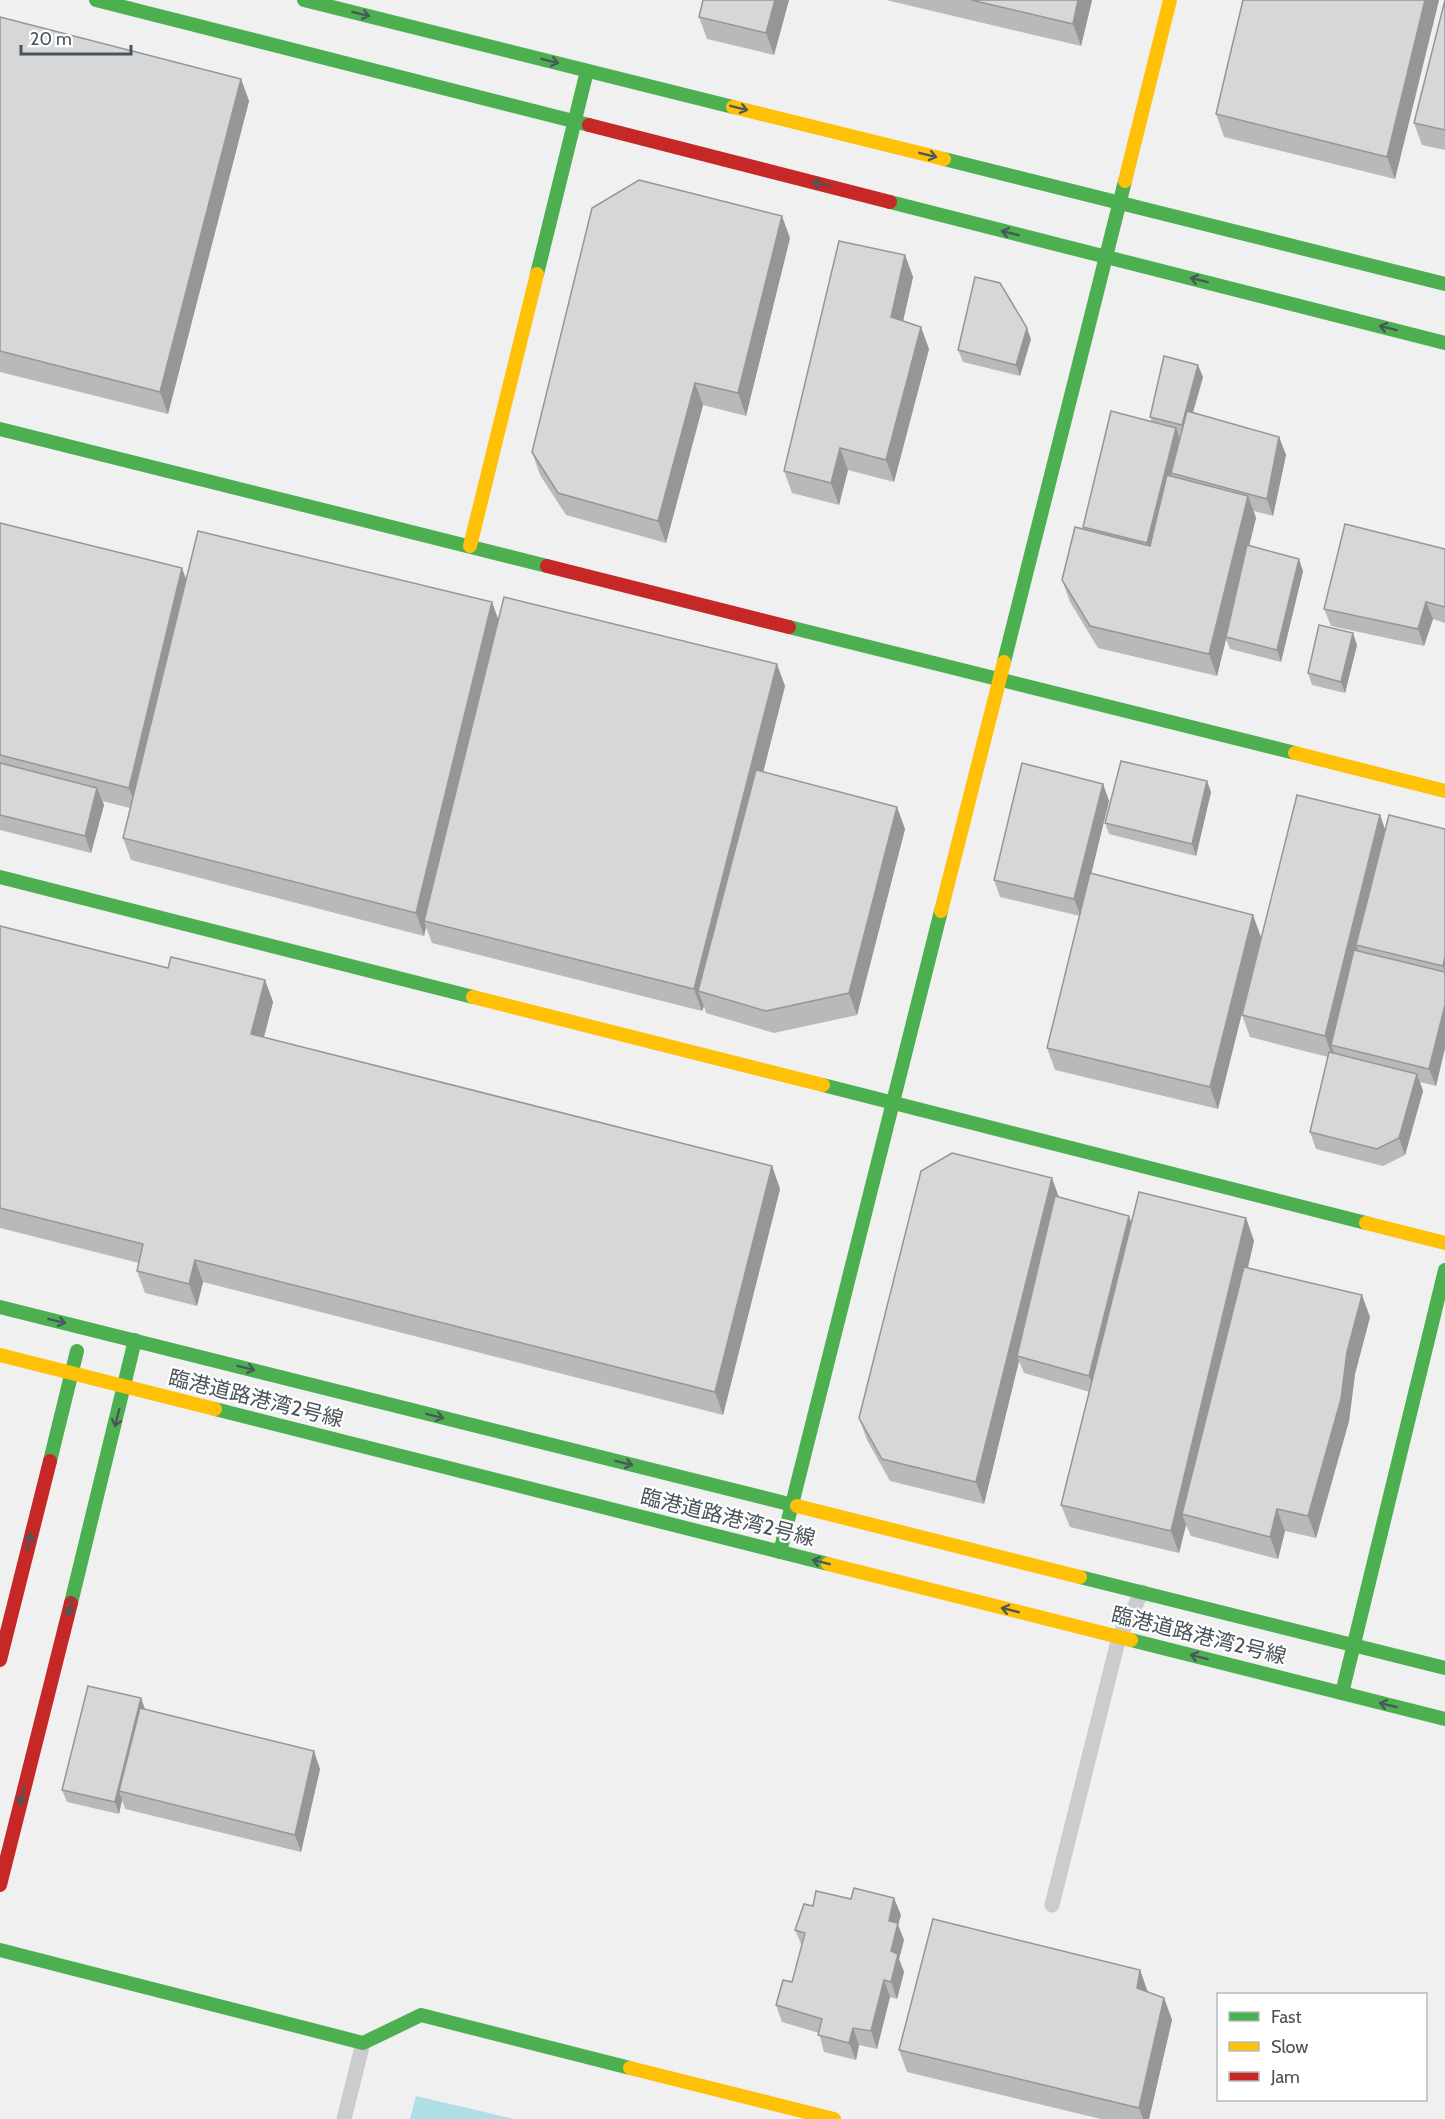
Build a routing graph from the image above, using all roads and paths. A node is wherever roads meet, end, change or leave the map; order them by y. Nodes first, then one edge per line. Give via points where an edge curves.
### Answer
1 (96, 0) edge
2 (304, 0) edge
3 (1170, 0) edge
4 (587, 71) junction
5 (575, 122) junction
6 (1120, 202) junction
7 (1106, 257) junction
8 (1445, 284) edge
9 (1445, 343) edge
10 (0, 429) edge
11 (470, 546) junction
12 (1000, 679) junction
13 (1445, 791) edge
14 (0, 877) edge
15 (892, 1102) junction
16 (1445, 1243) edge
17 (1445, 1270) edge
18 (0, 1307) edge
19 (82, 1327) junction
20 (135, 1340) junction
21 (0, 1355) edge
22 (71, 1373) junction
23 (125, 1387) junction
24 (793, 1505) junction
25 (780, 1552) junction
26 (1142, 1592) junction
27 (1119, 1637) junction
28 (1353, 1645) junction
29 (0, 1660) edge
30 (1445, 1668) edge
31 (1342, 1693) junction
32 (1445, 1719) edge
33 (0, 1885) edge
34 (1052, 1905) dead end
35 (0, 1950) edge
36 (363, 2043) junction
37 (344, 2119) edge
38 (834, 2119) edge

1 - 5 street
2 -> 4 street
3 - 6 street
4 - 5 street
4 -> 6 street
7 -> 5 street
5 - 11 street
6 - 7 street
6 - 8 street
9 -> 7 street
7 - 12 street
10 - 11 street
11 - 12 street
12 - 13 street
12 - 15 street
14 - 15 street
15 - 16 street
15 - 24 street
17 - 28 street
18 -> 19 street, 臨港道路港湾2号線
19 - 20 street, 臨港道路港湾2号線
19 - 22 street
20 - 23 street
20 -> 24 street, 臨港道路港湾2号線
21 - 22 street, 臨港道路港湾2号線
22 - 23 street, 臨港道路港湾2号線
29 -> 22 street
23 - 25 street, 臨港道路港湾2号線
23 -> 33 street
24 - 25 street
24 - 26 street, 臨港道路港湾2号線
27 -> 25 street, 臨港道路港湾2号線
26 - 27 lane
26 - 28 street, 臨港道路港湾2号線
31 -> 27 street, 臨港道路港湾2号線
27 - 34 lane
28 - 30 street, 臨港道路港湾2号線
28 - 31 street
32 -> 31 street, 臨港道路港湾2号線
35 - 36 street
36 - 37 lane
36 - 38 street via 421,2015

